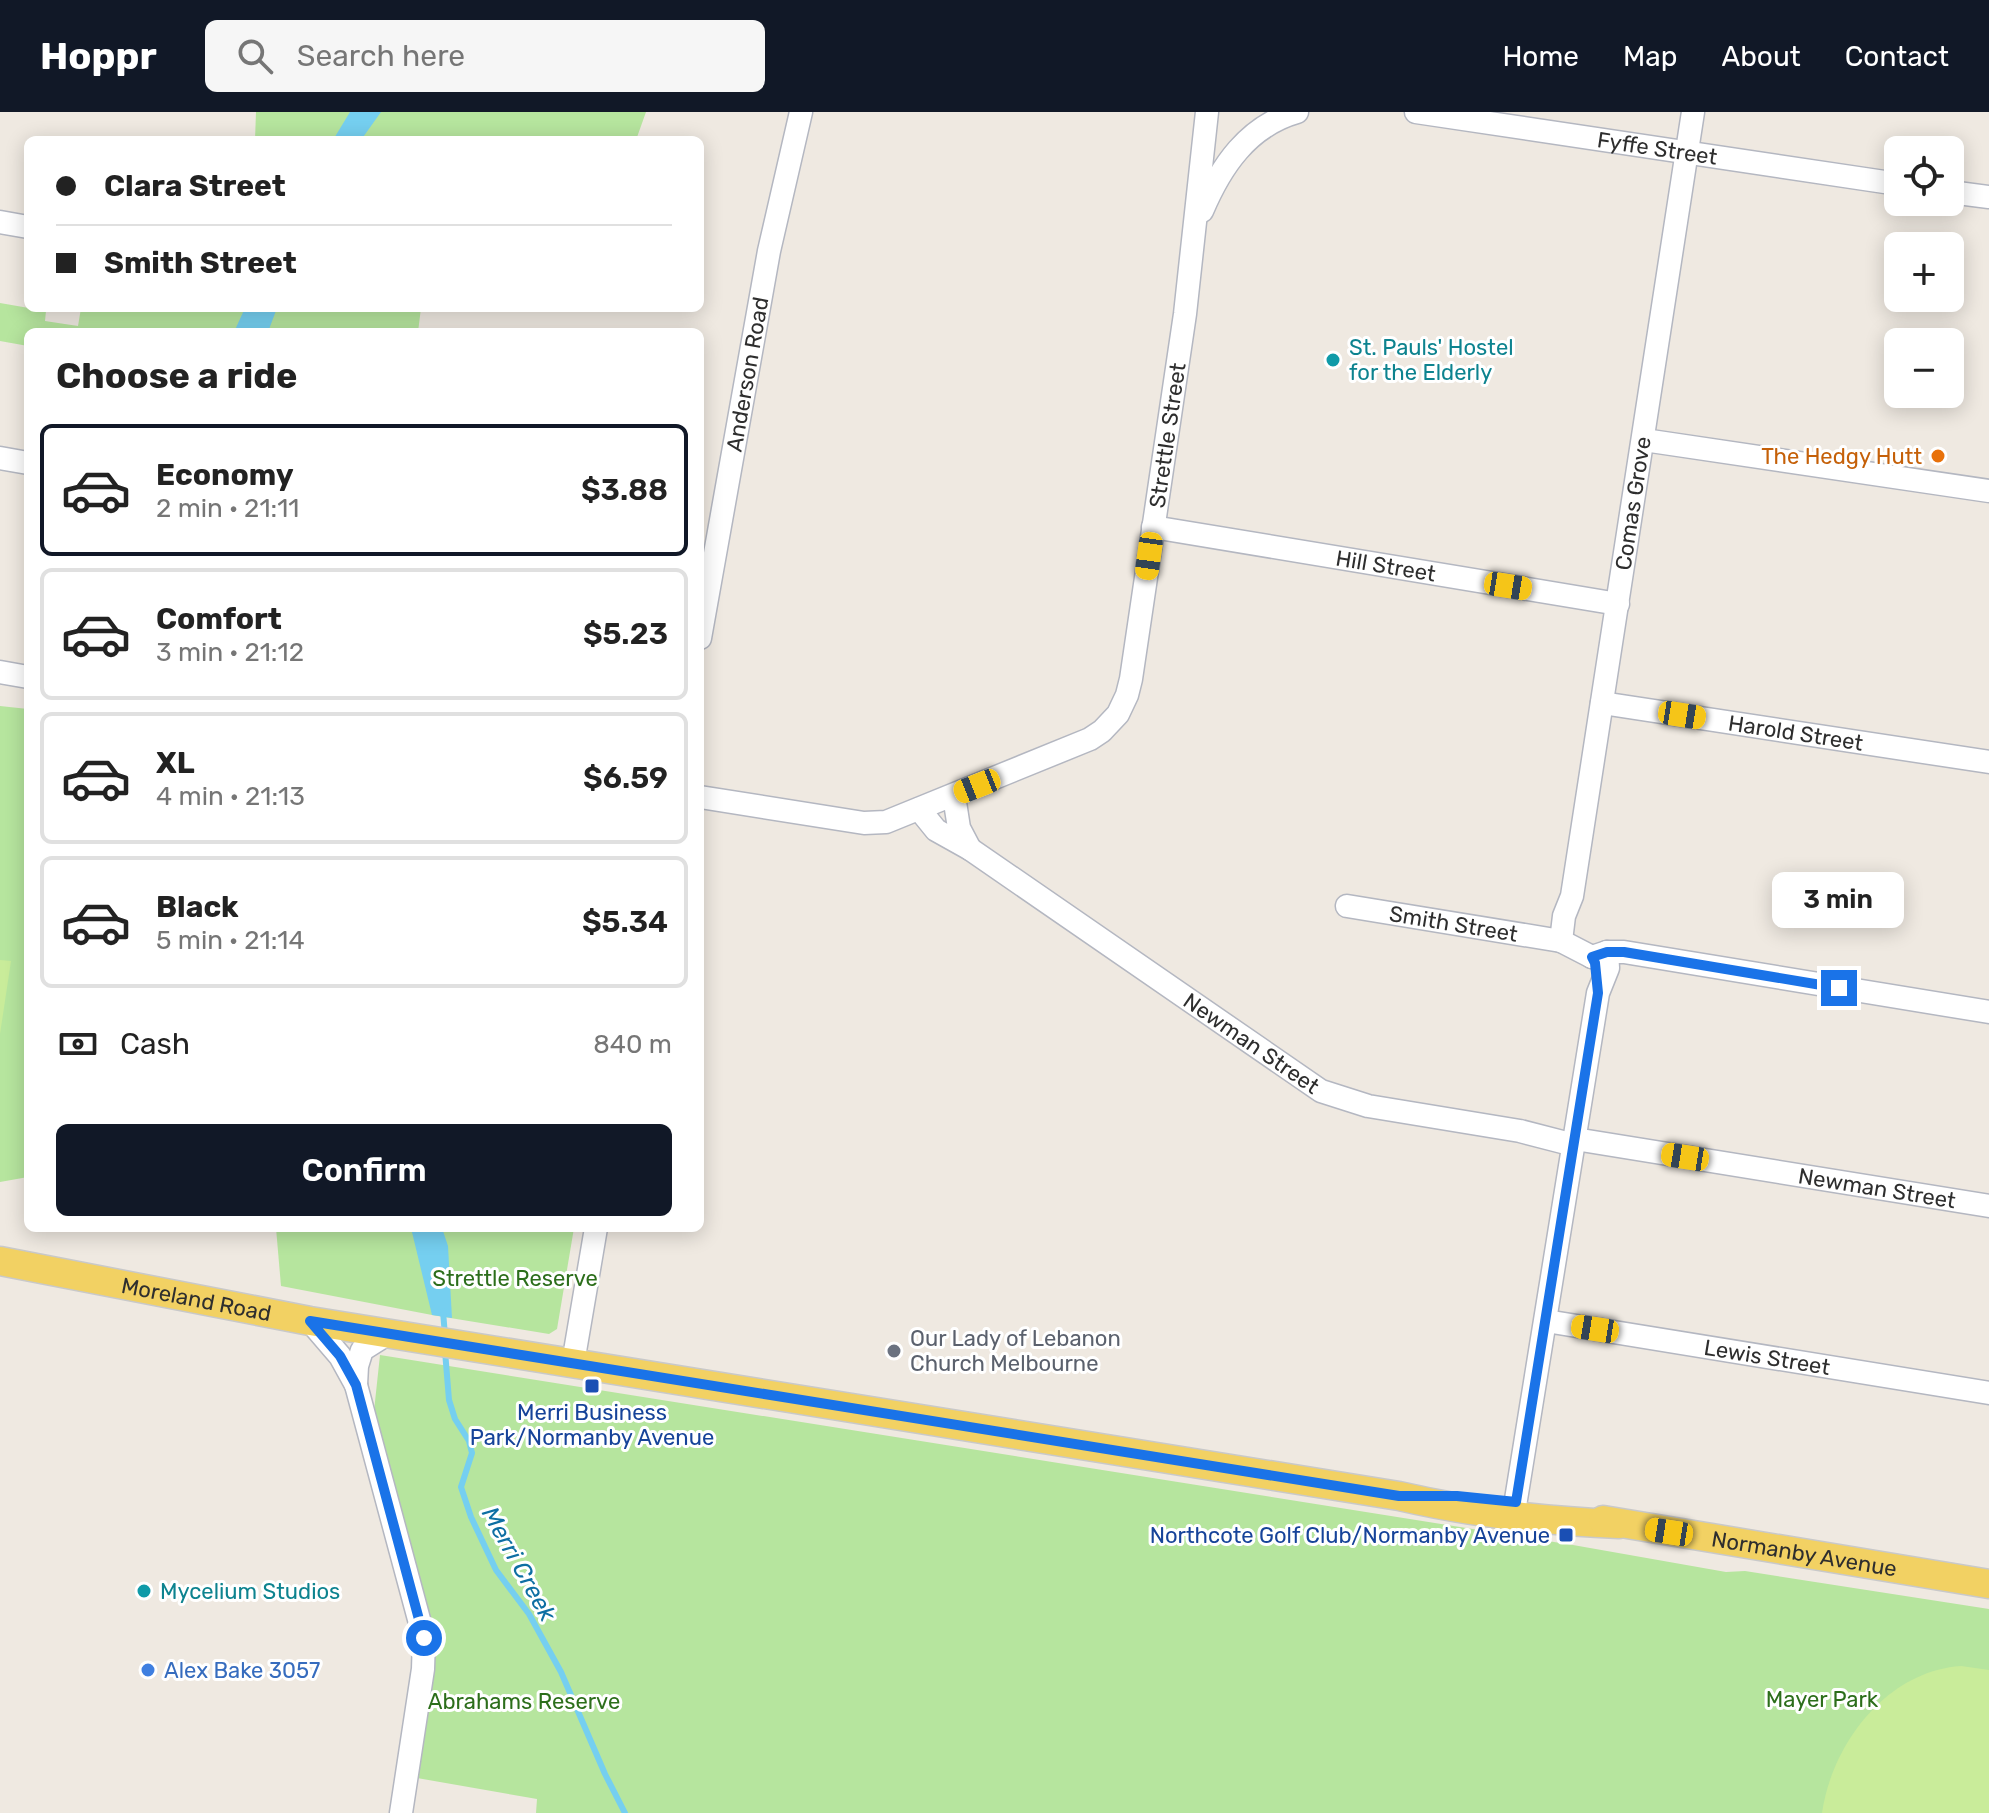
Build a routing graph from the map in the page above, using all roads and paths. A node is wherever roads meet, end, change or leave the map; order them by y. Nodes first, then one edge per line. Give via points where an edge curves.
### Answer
1 (801, 112) edge
2 (1207, 112) edge
3 (1297, 112) edge
4 (1416, 112) edge
5 (1693, 112) edge
6 (1687, 152) junction
7 (1884, 182) edge
8 (1964, 194) edge
9 (1989, 197) edge
10 (0, 222) edge
11 (24, 226) edge
12 (1196, 227) junction
13 (1644, 440) junction
14 (0, 458) edge
15 (24, 462) edge
16 (1989, 491) edge
17 (1153, 527) junction
18 (1618, 604) junction
19 (704, 616) edge
20 (0, 672) edge
21 (24, 676) edge
22 (1602, 703) junction
23 (1989, 762) edge
24 (954, 796) junction
25 (704, 798) edge
26 (919, 809) junction
27 (970, 849) junction
28 (1347, 906) dead end
29 (1570, 937) junction
30 (1600, 954) junction
31 (1989, 1012) edge
32 (1574, 1142) junction
33 (1989, 1206) edge
34 (595, 1232) edge
35 (0, 1261) edge
36 (310, 1321) junction
37 (1546, 1321) junction
38 (394, 1334) junction
39 (489, 1349) joint
40 (573, 1363) junction
41 (356, 1385) junction
42 (1989, 1393) edge
43 (1514, 1510) junction
44 (1989, 1584) edge
45 (401, 1813) edge

1 - 19 street, Anderson Road via 769,251
2 - 12 street, Strettle Street
3 - 12 street via 1273,120 1235,151
4 - 6 street, Fyffe Street
5 - 6 street, Comas Grove
6 - 7 street, Fyffe Street
6 - 13 street, Comas Grove
8 - 9 street
10 - 11 street
12 - 17 street, Strettle Street
13 - 16 street
13 - 18 street, Comas Grove
14 - 15 street
17 - 18 street, Hill Street
17 - 24 street, Strettle Street via 1131,679 1118,714 1090,739
18 - 22 street, Comas Grove
20 - 21 street
22 - 23 street, Harold Street
22 - 29 street, Comas Grove
24 - 26 street
24 - 27 street via 959,828
25 - 26 street via 864,823 886,822
26 - 27 street, Newman Street via 936,830
27 - 32 street, Newman Street via 1321,1091 1368,1106
28 - 29 street, Smith Street
29 - 30 street, Smith Street via 1605,947
30 - 31 street via 1637,954
30 - 32 street via 1608,965 1598,993
32 - 33 street, Newman Street
32 - 37 street
34 - 40 street
35 - 36 main road, Moreland Road
36 - 38 main road, Moreland Road
36 - 41 street
37 - 42 street, Lewis Street
37 - 43 street
38 - 39 main road, Moreland Road
38 - 41 street via 362,1350
39 - 40 main road, Normanby Avenue
40 - 43 main road, Normanby Avenue via 1449,1508
41 - 45 street via 424,1638
43 - 44 main road, Normanby Avenue

